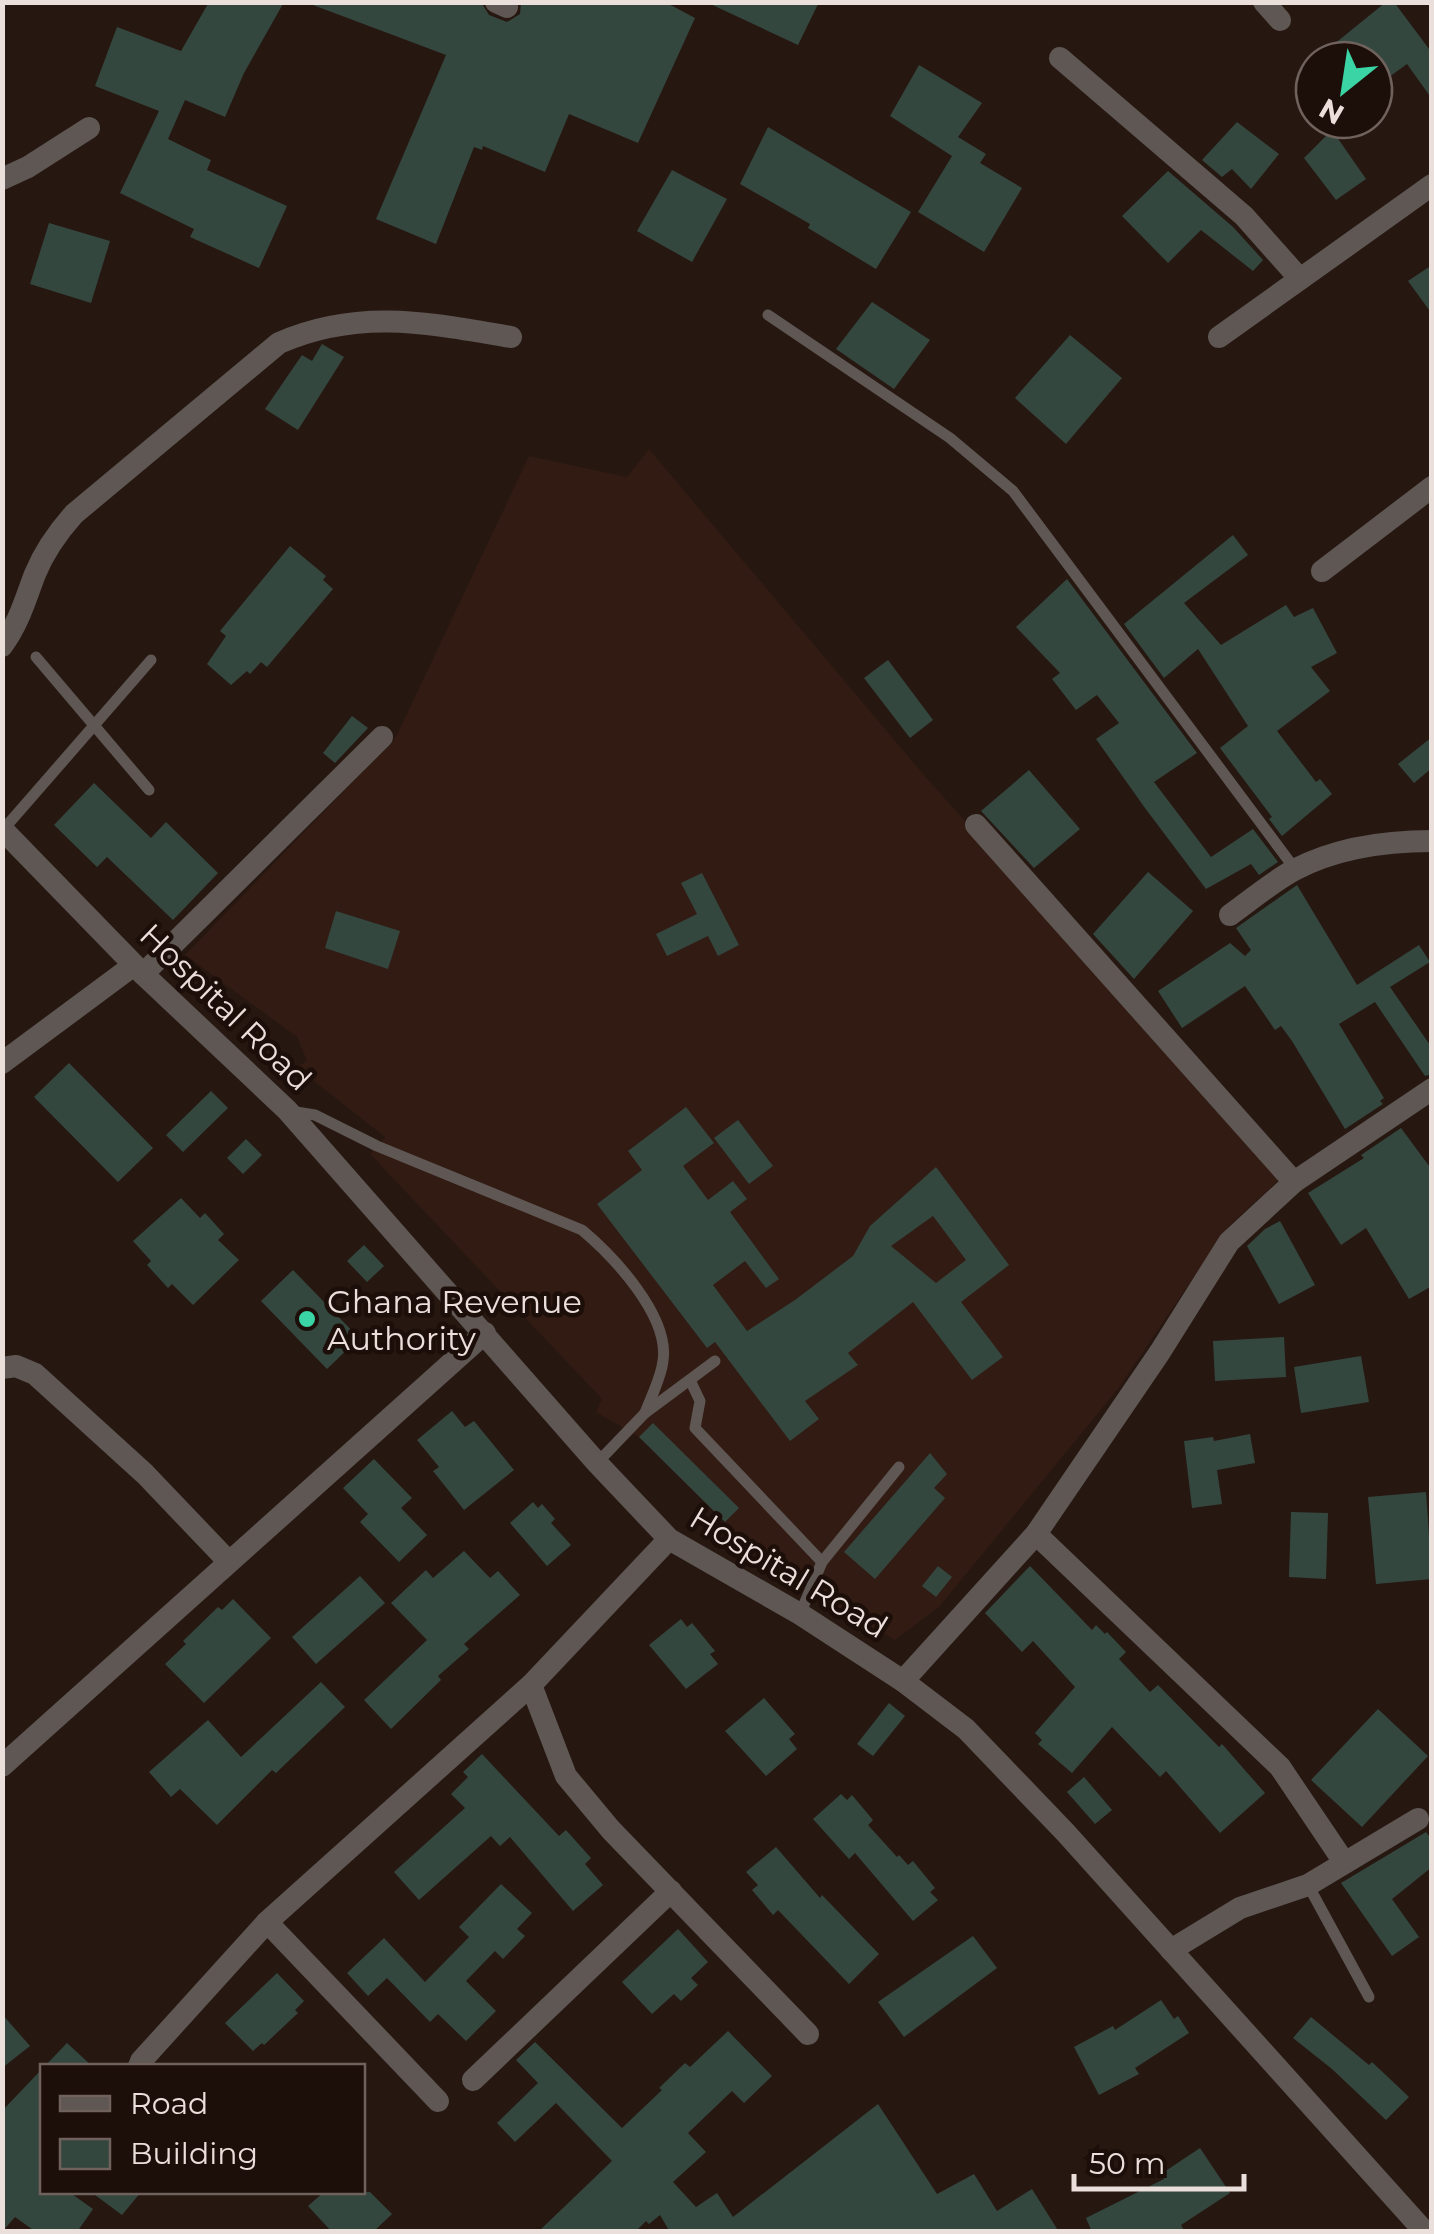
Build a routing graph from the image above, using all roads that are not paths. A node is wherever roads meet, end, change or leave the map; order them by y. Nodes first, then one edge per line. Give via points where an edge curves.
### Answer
1 (1264, 2) edge
2 (1280, 20) dead end
3 (1060, 58) dead end
4 (89, 128) dead end
5 (2, 179) edge
6 (1432, 185) edge
7 (1300, 279) junction
8 (768, 316) dead end
9 (512, 337) dead end
10 (1219, 337) dead end
11 (1432, 487) edge
12 (1322, 571) dead end
13 (2, 646) edge
14 (36, 656) dead end
15 (150, 660) dead end
16 (94, 726) junction
17 (382, 737) dead end
18 (149, 790) dead end
19 (976, 824) dead end
20 (3, 830) edge
21 (1432, 844) edge
22 (1432, 862) edge
23 (1295, 869) junction
24 (1230, 914) dead end
25 (138, 969) junction
26 (2, 1063) edge
27 (1432, 1089) edge
28 (286, 1110) junction
29 (1294, 1182) junction
30 (485, 1333) junction
31 (716, 1361) dead end
32 (2, 1368) edge
33 (690, 1380) junction
34 (645, 1414) junction
35 (596, 1462) junction
36 (900, 1467) dead end
37 (1036, 1534) junction
38 (669, 1539) junction
39 (229, 1562) junction
40 (822, 1562) junction
41 (800, 1614) junction
42 (904, 1681) junction
43 (531, 1686) junction
44 (2, 1766) edge
45 (1418, 1820) dead end
46 (1344, 1862) junction
47 (1308, 1885) junction
48 (670, 1892) junction
49 (267, 1922) junction
50 (1170, 1950) junction
51 (1369, 1997) dead end
52 (808, 2034) dead end
53 (140, 2064) edge
54 (473, 2080) dead end
55 (438, 2101) dead end
56 (1425, 2232) edge

1 - 2 street
3 - 7 street via 1244,216
4 - 5 street
6 - 7 street
7 - 10 street
8 - 23 lane via 950,438 1013,492
9 - 13 street via 391,318 308,330 279,343 74,514 44,556
11 - 12 street
14 - 16 lane
15 - 16 lane
16 - 18 lane
16 - 20 lane
17 - 25 street
19 - 29 street
20 - 25 street, Hospital Road
21 - 22 street
21 - 23 street via 1393,840
23 - 24 street
25 - 26 street
25 - 28 street, Hospital Road
27 - 29 street
28 - 30 street, Hospital Road
28 - 34 lane via 315,1115 582,1230 644,1298 659,1334 664,1359
29 - 37 street via 1228,1242
30 - 35 street, Hospital Road
30 - 39 street
31 - 33 lane
32 - 39 street via 35,1374
33 - 34 lane
33 - 40 lane via 700,1402 695,1428
34 - 35 lane
35 - 38 street, Hospital Road
36 - 40 lane
37 - 42 street
37 - 46 street via 1280,1768
38 - 41 street, Hospital Road
38 - 43 street
39 - 44 street
40 - 41 lane
41 - 42 street, Hospital Road
42 - 50 street, Hospital Road via 966,1729
43 - 48 street via 566,1776
43 - 49 street
45 - 46 street
46 - 47 street
47 - 50 street via 1240,1908
47 - 51 lane
48 - 52 street
48 - 54 street
49 - 53 street
49 - 55 street
50 - 56 street, Hospital Road

